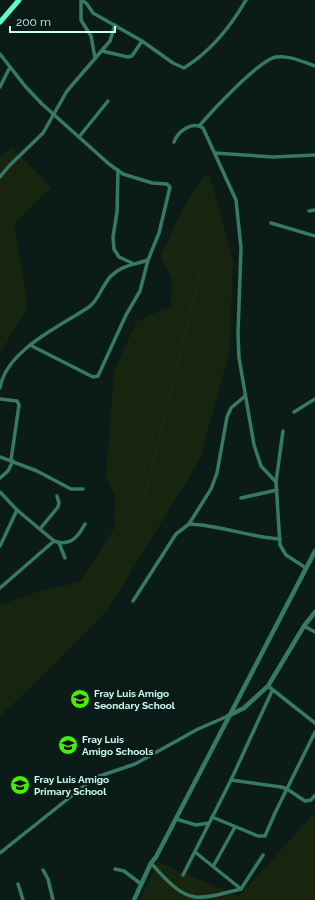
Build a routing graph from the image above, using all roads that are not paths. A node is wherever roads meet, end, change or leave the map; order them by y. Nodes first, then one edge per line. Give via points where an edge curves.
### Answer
1 (19, 0) edge
2 (81, 0) edge
3 (246, 0) edge
4 (0, 22) edge
5 (115, 25) junction
6 (142, 41) junction
7 (102, 51) junction
8 (0, 54) edge
9 (94, 58) junction
10 (315, 66) edge
11 (10, 67) junction
12 (0, 87) edge
13 (108, 100) dead end
14 (54, 114) junction
15 (199, 126) junction
16 (79, 137) junction
17 (174, 142) dead end
18 (215, 153) junction
19 (315, 155) edge
20 (118, 170) junction
21 (0, 177) edge
22 (315, 210) edge
23 (309, 211) dead end
24 (271, 222) dead end
25 (315, 236) edge
26 (148, 260) junction
27 (132, 263) junction
28 (30, 345) junction
29 (0, 388) edge
30 (245, 396) junction
31 (0, 399) edge
32 (315, 399) edge
33 (294, 412) dead end
34 (283, 431) dead end
35 (0, 457) edge
36 (12, 461) junction
37 (0, 478) edge
38 (276, 482) junction
39 (83, 489) dead end
40 (277, 490) junction
41 (0, 492) edge
42 (57, 496) dead end
43 (241, 498) dead end
44 (17, 510) junction
45 (85, 524) dead end
46 (189, 524) junction
47 (40, 529) junction
48 (280, 539) junction
49 (54, 541) junction
50 (59, 543) junction
51 (0, 546) edge
52 (315, 551) edge
53 (65, 558) dead end
54 (306, 568) junction
55 (0, 588) edge
56 (133, 601) dead end
57 (315, 612) edge
58 (304, 626) junction
59 (315, 632) edge
60 (268, 686) junction
61 (272, 691) junction
62 (228, 716) junction
63 (315, 723) edge
64 (315, 732) edge
65 (231, 780) junction
66 (287, 789) junction
67 (188, 795) junction
68 (315, 795) edge
69 (212, 817) junction
70 (176, 819) junction
71 (209, 823) junction
72 (235, 827) junction
73 (195, 852) junction
74 (0, 853) edge
75 (263, 855) dead end
76 (156, 858) junction
77 (151, 863) junction
78 (214, 866) junction
79 (115, 869) dead end
80 (43, 870) dead end
81 (183, 875) dead end
82 (18, 884) dead end
83 (141, 884) junction
84 (241, 889) junction
85 (23, 900) edge
86 (53, 900) edge
87 (134, 900) edge

1 - 4 main road
2 - 5 street via 93,13
2 - 9 street via 80,20 91,36
3 - 6 street via 230,26 184,68
5 - 6 street
5 - 7 street via 112,38
6 - 7 street via 132,56
7 - 9 street
8 - 11 street
9 - 14 street via 67,91
10 - 15 street via 287,58 269,60 234,88
11 - 12 street
11 - 14 street via 25,86
13 - 16 street
14 - 16 street
14 - 21 street via 43,133
15 - 17 street via 192,125 178,133
15 - 18 street
16 - 20 street
18 - 19 street via 273,157
18 - 30 street via 236,200 241,248 238,352
20 - 26 street via 122,174 152,183 167,184 170,187 159,233
20 - 27 street via 113,243 119,257
22 - 23 street
24 - 25 street
26 - 27 street
26 - 28 street via 140,291 98,376 93,377
27 - 28 street via 110,277 91,306
28 - 29 street via 4,375
30 - 38 street via 257,456 267,474
30 - 46 street via 229,412 214,482
31 - 36 street via 17,401 19,405
32 - 33 street
34 - 38 street
35 - 36 street
36 - 37 street via 8,471
36 - 39 street via 71,489
38 - 40 street
40 - 43 street
40 - 48 street
41 - 44 street
42 - 47 street via 58,507
44 - 47 street
44 - 51 street
45 - 50 street via 74,540
46 - 48 street via 214,526 254,536
46 - 56 street via 176,534
47 - 49 street
48 - 54 street via 281,548 286,555
49 - 50 street
49 - 55 street
50 - 53 street
52 - 54 street
54 - 62 street
57 - 58 street
58 - 59 street
58 - 60 street
60 - 61 street
60 - 62 street via 244,708
61 - 63 street
61 - 65 street
62 - 67 street
62 - 74 street via 134,764 94,778
64 - 66 street
65 - 66 street
65 - 69 street
66 - 68 street via 305,801 311,800
66 - 72 street via 265,836 258,836
67 - 70 street
67 - 76 street
69 - 71 street
69 - 72 street
70 - 71 street via 196,825
70 - 76 street
71 - 73 street
72 - 78 street
73 - 78 street
73 - 81 street
75 - 84 street
76 - 77 street
77 - 83 street
77 - 84 street via 165,878 188,895 204,897
78 - 84 street
79 - 83 street via 124,871
80 - 86 street
82 - 85 street
83 - 87 street

